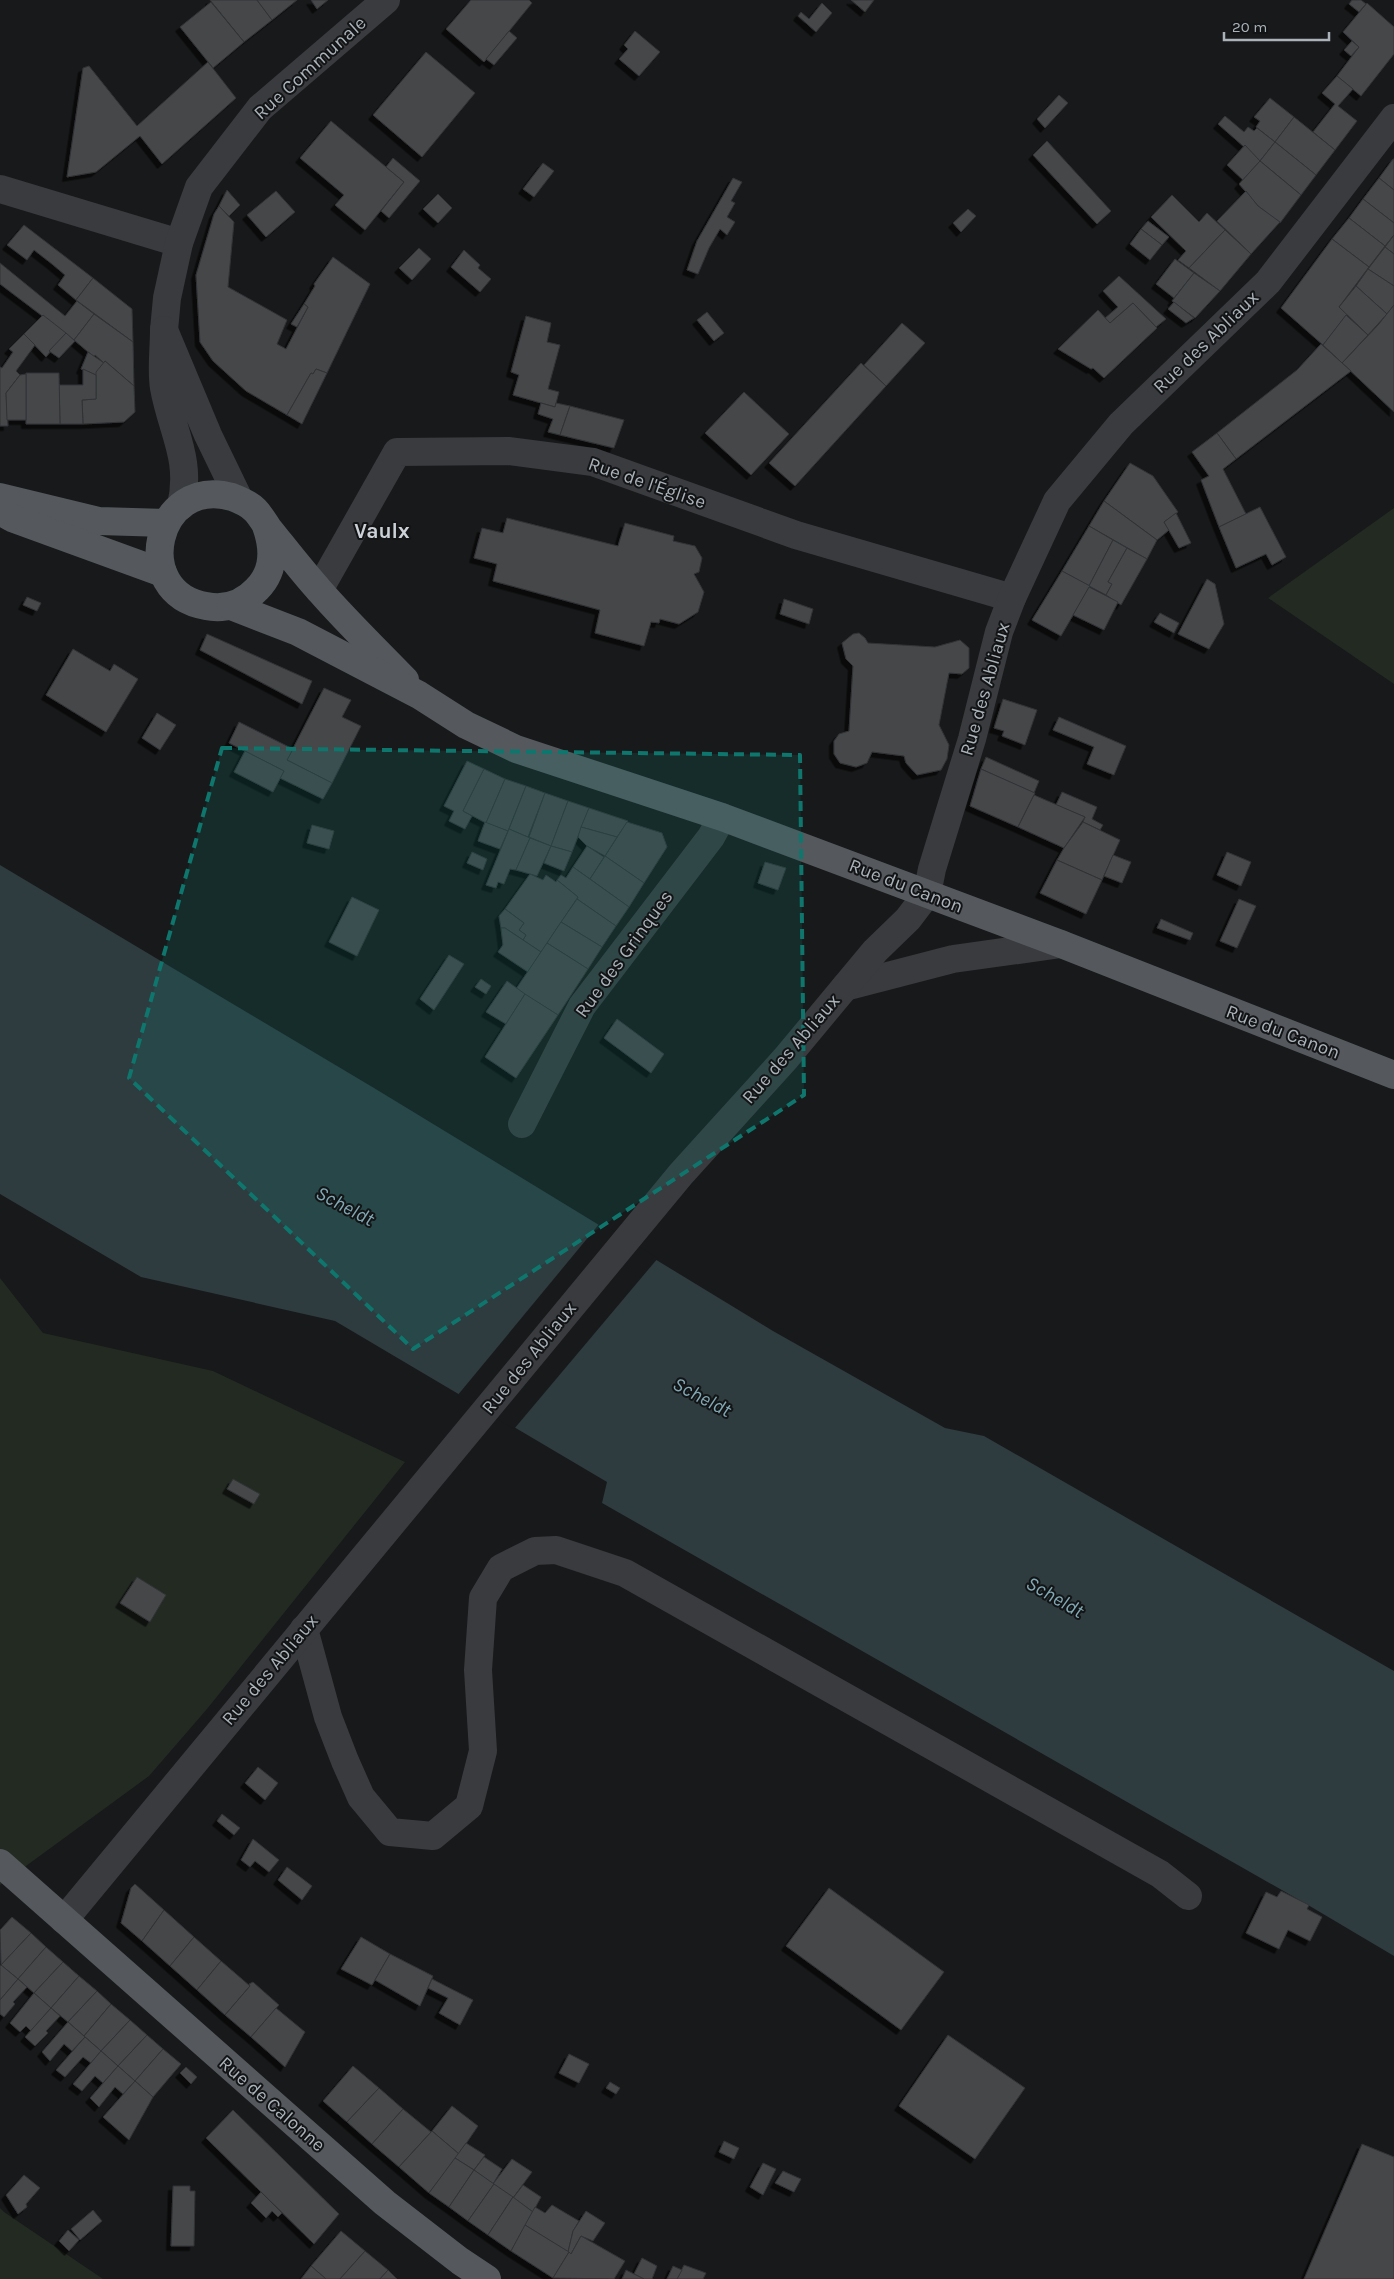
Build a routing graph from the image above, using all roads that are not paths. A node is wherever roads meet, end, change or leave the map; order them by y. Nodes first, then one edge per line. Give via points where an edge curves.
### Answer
1 (386, 0) edge
2 (1394, 118) edge
3 (0, 189) edge
4 (179, 243) junction
5 (164, 330) junction
6 (0, 497) edge
7 (239, 499) junction
8 (0, 511) edge
9 (174, 514) junction
10 (266, 526) junction
11 (163, 572) junction
12 (318, 590) junction
13 (1012, 598) junction
14 (231, 606) junction
15 (420, 695) junction
16 (722, 817) junction
17 (927, 894) junction
18 (1061, 944) junction
19 (845, 987) junction
20 (1394, 1075) edge
21 (522, 1124) dead end
22 (304, 1629) junction
23 (0, 1863) edge
24 (1188, 1896) dead end
25 (64, 1920) junction
26 (487, 2279) edge

1 - 4 street, Rue Communale via 260,108 199,187
2 - 13 street, Rue des Abliaux via 1268,282 1121,424 1057,502
3 - 4 street
4 - 5 street, Rue Communale
5 - 7 street
5 - 9 street, Rue Communale via 164,387 183,453 185,489
6 - 9 main road via 99,521
7 - 9 main road via 224,495 194,498
7 - 10 main road via 255,510
8 - 11 main road
9 - 11 main road via 160,542
10 - 12 main road
10 - 14 main road via 272,549 268,574 253,594
11 - 14 main road via 184,598 215,608
12 - 13 street, Rue de l'Église via 397,452 508,451 593,462 796,535
12 - 15 main road
13 - 17 street, Rue des Abliaux
14 - 15 main road via 298,632
15 - 16 main road, Rue du Canon via 466,725 516,750
16 - 17 main road, Rue du Canon
16 - 21 street, Rue des Grinques via 711,837 582,1006
17 - 18 main road, Rue du Canon
17 - 19 street, Rue des Abliaux
18 - 19 street via 952,959
18 - 20 main road, Rue du Canon
19 - 22 street, Rue des Abliaux via 681,1174
22 - 24 street via 328,1717 345,1761 361,1797 390,1832 433,1836 469,1806 483,1751 478,1670 483,1598 501,1568 535,1551 556,1550 625,1573 1160,1874
22 - 25 street, Rue des Abliaux
23 - 25 main road, Rue de Calonne
25 - 26 main road, Rue de Calonne via 385,2203

